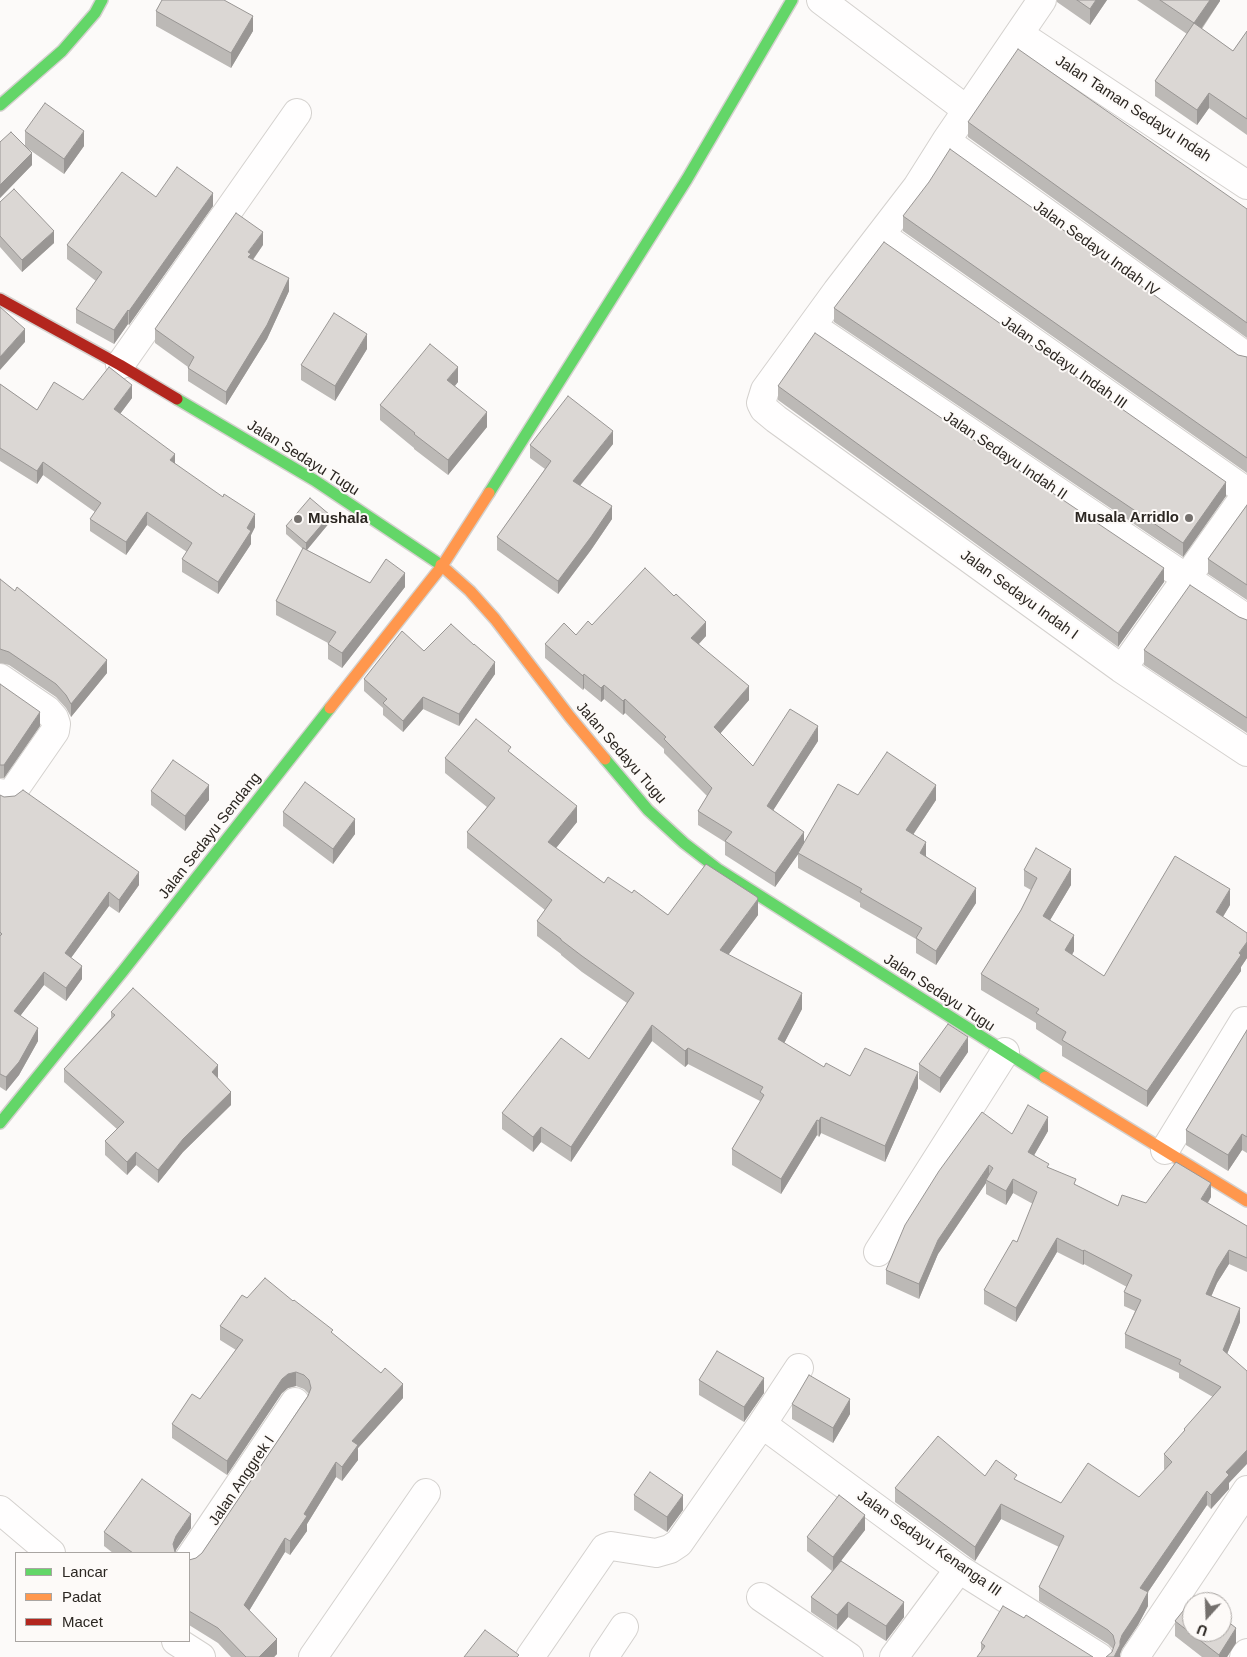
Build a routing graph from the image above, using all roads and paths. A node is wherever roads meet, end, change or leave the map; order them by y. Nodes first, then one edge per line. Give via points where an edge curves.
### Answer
1 (102, 0) edge
2 (792, 0) edge
3 (821, 0) edge
4 (1042, 0) edge
5 (1019, 34) junction
6 (0, 105) edge
7 (967, 110) junction
8 (297, 113) dead end
9 (946, 141) junction
10 (1247, 185) edge
11 (881, 235) junction
12 (0, 299) edge
13 (812, 326) junction
14 (1247, 357) edge
15 (120, 365) junction
16 (1247, 492) edge
17 (442, 566) junction
18 (1188, 578) junction
19 (1247, 619) edge
20 (1122, 669) junction
21 (0, 678) edge
22 (1247, 752) edge
23 (9, 790) edge
24 (1244, 1021) dead end
25 (1005, 1052) junction
26 (4, 1111) edge
27 (1165, 1150) junction
28 (1247, 1201) edge
29 (878, 1252) dead end
30 (799, 1368) dead end
31 (295, 1402) dead end
32 (762, 1424) junction
33 (1247, 1490) edge
34 (426, 1493) dead end
35 (0, 1510) edge
36 (50, 1552) edge
37 (190, 1558) edge
38 (959, 1569) junction
39 (761, 1597) dead end
40 (624, 1627) dead end
41 (178, 1642) edge
42 (1247, 1653) edge
43 (201, 1657) edge
44 (313, 1657) edge
45 (530, 1657) edge
46 (604, 1657) edge
47 (849, 1657) edge
48 (894, 1657) edge
49 (1100, 1657) edge
50 (1135, 1657) edge
51 (1244, 1657) edge

1 - 6 street via 95,13 62,51
2 - 17 street, Jalan Sedayu Sendang via 681,187
3 - 7 street
4 - 5 street, Jalan Sedayu Indah I
5 - 7 street, Jalan Sedayu Indah I
5 - 10 street, Jalan Taman Sedayu Indah
7 - 9 street, Jalan Sedayu Indah I
8 - 15 street
9 - 11 street, Jalan Sedayu Indah I
9 - 14 street, Jalan Sedayu Indah IV
11 - 13 street, Jalan Sedayu Indah I
11 - 16 street, Jalan Sedayu Indah III
12 - 15 street, Jalan Sedayu Tugu
13 - 18 street, Jalan Sedayu Indah II
13 - 20 street, Jalan Sedayu Indah I via 765,390 761,403 764,409
15 - 17 street, Jalan Sedayu Tugu via 314,480
16 - 18 street
17 - 25 street, Jalan Sedayu Tugu via 495,619 570,717 648,810 684,843 719,870
17 - 26 street, Jalan Sedayu Sendang via 123,972
18 - 19 street, Jalan Sedayu Indah II
18 - 20 street
20 - 22 street, Jalan Sedayu Indah I
21 - 23 street via 47,710 56,724 55,732
24 - 27 street
25 - 27 street, Jalan Sedayu Tugu
25 - 29 street
27 - 28 street, Jalan Sedayu Tugu
30 - 32 street
31 - 37 street, Jalan Anggrek I
32 - 38 street, Jalan Sedayu Kenanga III
32 - 45 street via 679,1543 656,1553 611,1546 605,1548
33 - 50 street
34 - 44 street
35 - 36 street
38 - 48 street
38 - 49 street, Jalan Sedayu Kenanga III
39 - 47 street
40 - 46 street
41 - 43 street
42 - 51 street

